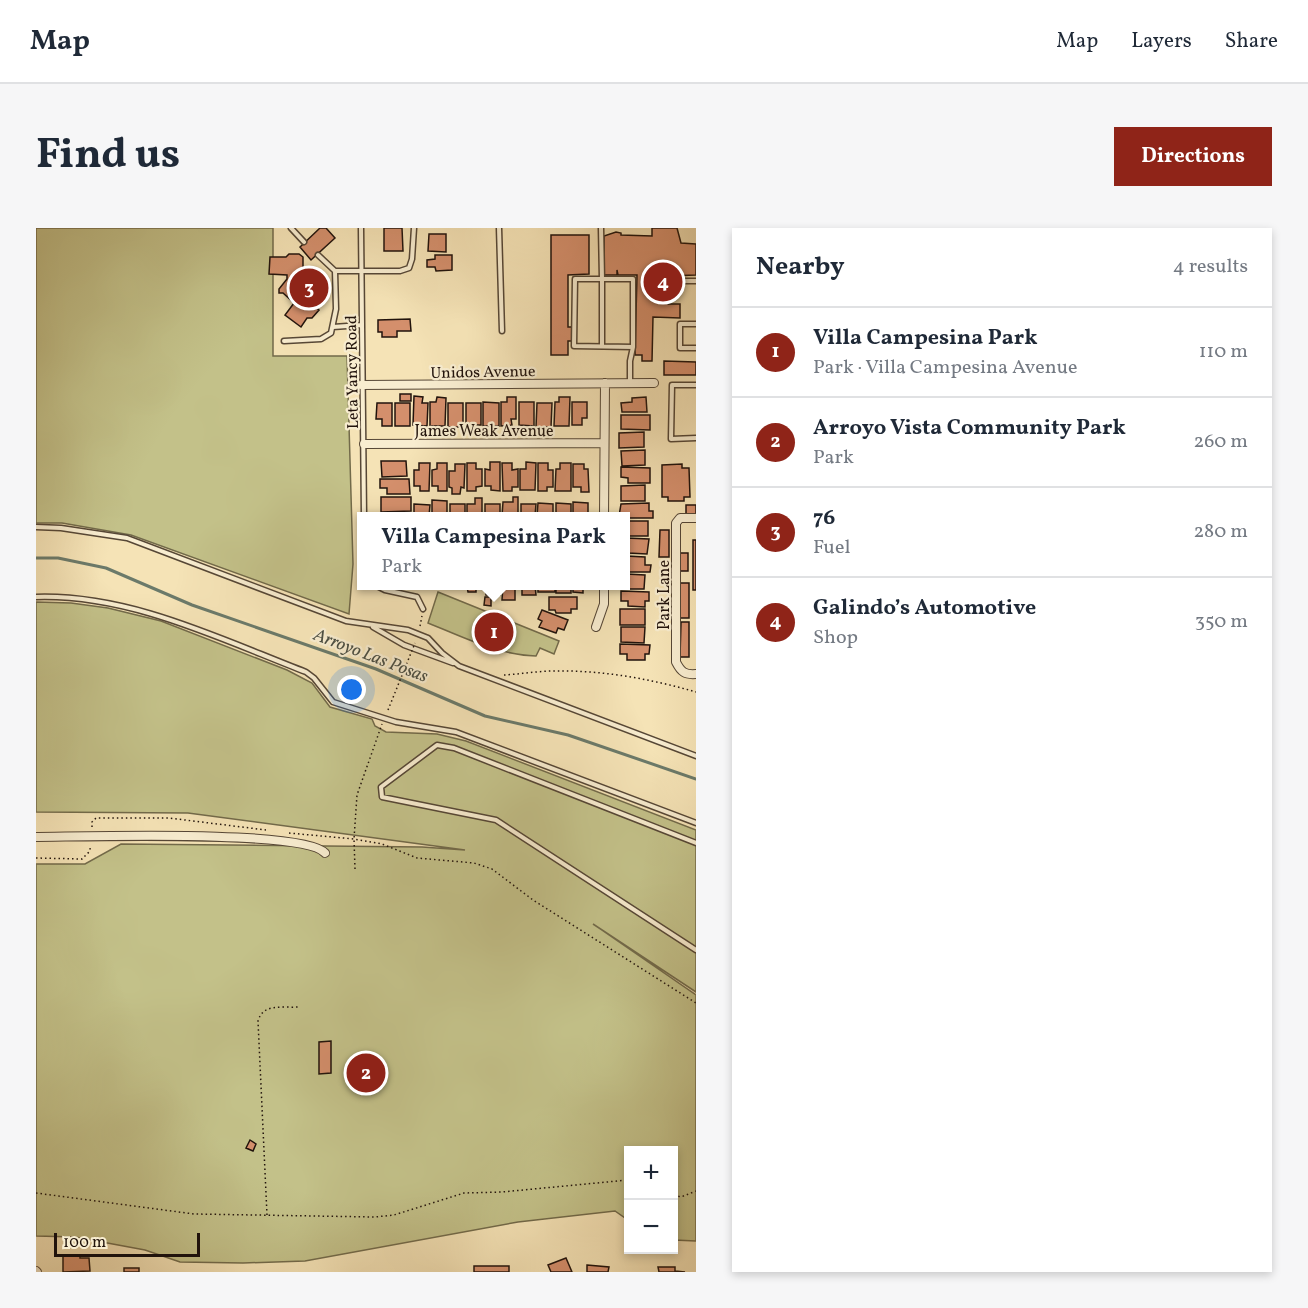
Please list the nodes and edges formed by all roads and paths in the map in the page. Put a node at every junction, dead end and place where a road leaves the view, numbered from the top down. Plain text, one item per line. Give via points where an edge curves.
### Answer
1 (291, 228) edge
2 (361, 228) edge
3 (414, 228) edge
4 (499, 228) edge
5 (601, 228) edge
6 (304, 242) dead end
7 (318, 255) dead end
8 (335, 271) junction
9 (361, 271) junction
10 (602, 279) junction
11 (681, 281) dead end
12 (696, 281) edge
13 (696, 324) edge
14 (361, 325) junction
15 (333, 327) junction
16 (502, 331) dead end
17 (284, 341) dead end
18 (602, 346) junction
19 (633, 347) junction
20 (696, 348) edge
21 (605, 383) junction
22 (630, 383) junction
23 (654, 383) dead end
24 (361, 385) junction
25 (696, 385) edge
26 (696, 438) edge
27 (604, 443) junction
28 (364, 444) junction
29 (364, 512) edge
30 (604, 512) edge
31 (696, 518) edge
32 (36, 527) edge
33 (385, 590) edge
34 (604, 590) edge
35 (36, 597) edge
36 (423, 609) joint
37 (369, 624) junction
38 (596, 627) dead end
39 (418, 633) junction
40 (459, 666) junction
41 (696, 674) edge
42 (488, 677) junction
43 (696, 692) edge
44 (384, 719) junction
45 (696, 756) edge
46 (696, 823) edge
47 (36, 837) edge
48 (354, 839) junction
49 (696, 843) edge
50 (325, 853) dead end
51 (355, 869) dead end
52 (696, 950) edge
53 (696, 1003) edge
54 (298, 1007) dead end
55 (624, 1180) edge
56 (696, 1191) edge
57 (36, 1193) edge
58 (678, 1196) edge
59 (267, 1216) junction

1 - 6 lane
2 - 9 lane, Leta Yancy Road
3 - 9 lane via 409,268
4 - 16 lane
5 - 10 lane
7 - 8 lane
8 - 9 lane
8 - 15 lane
9 - 14 lane, Leta Yancy Road
10 - 18 lane
10 - 18 lane via 575,279 574,345
10 - 19 lane via 633,279
11 - 12 lane
13 - 20 lane via 680,324 680,348
14 - 15 lane
14 - 24 lane, Leta Yancy Road
15 - 17 lane via 321,339
18 - 19 lane
19 - 22 lane
21 - 22 street, Unidos Avenue
21 - 24 street, Unidos Avenue
21 - 27 street
22 - 23 street, Unidos Avenue
24 - 28 lane, Leta Yancy Road
25 - 26 lane via 672,385 671,439
27 - 28 street, James Weak Avenue
27 - 30 street
28 - 29 lane, Leta Yancy Road
31 - 41 street, Park Lane via 680,518 676,523 676,662 687,675
32 - 37 lane via 127,538 346,621
33 - 36 lane via 417,597
34 - 38 street
35 - 44 lane via 98,601 163,617 306,672 333,702
36 - 39 path
37 - 39 lane
37 - 40 lane via 404,645
39 - 40 lane
39 - 44 path, bridge
40 - 42 lane
42 - 43 path via 555,671 598,673
42 - 45 lane
44 - 46 lane via 456,732
44 - 48 path via 357,795
47 - 50 street via 253,838 309,844
48 - 51 path
48 - 53 path via 382,844 417,858 474,862 492,869 533,900
49 - 52 lane via 454,748 437,746 381,787 382,797 496,820
54 - 59 path via 266,1008 258,1021
55 - 59 path via 464,1192 394,1215 375,1217
56 - 58 path
57 - 59 path via 194,1214

